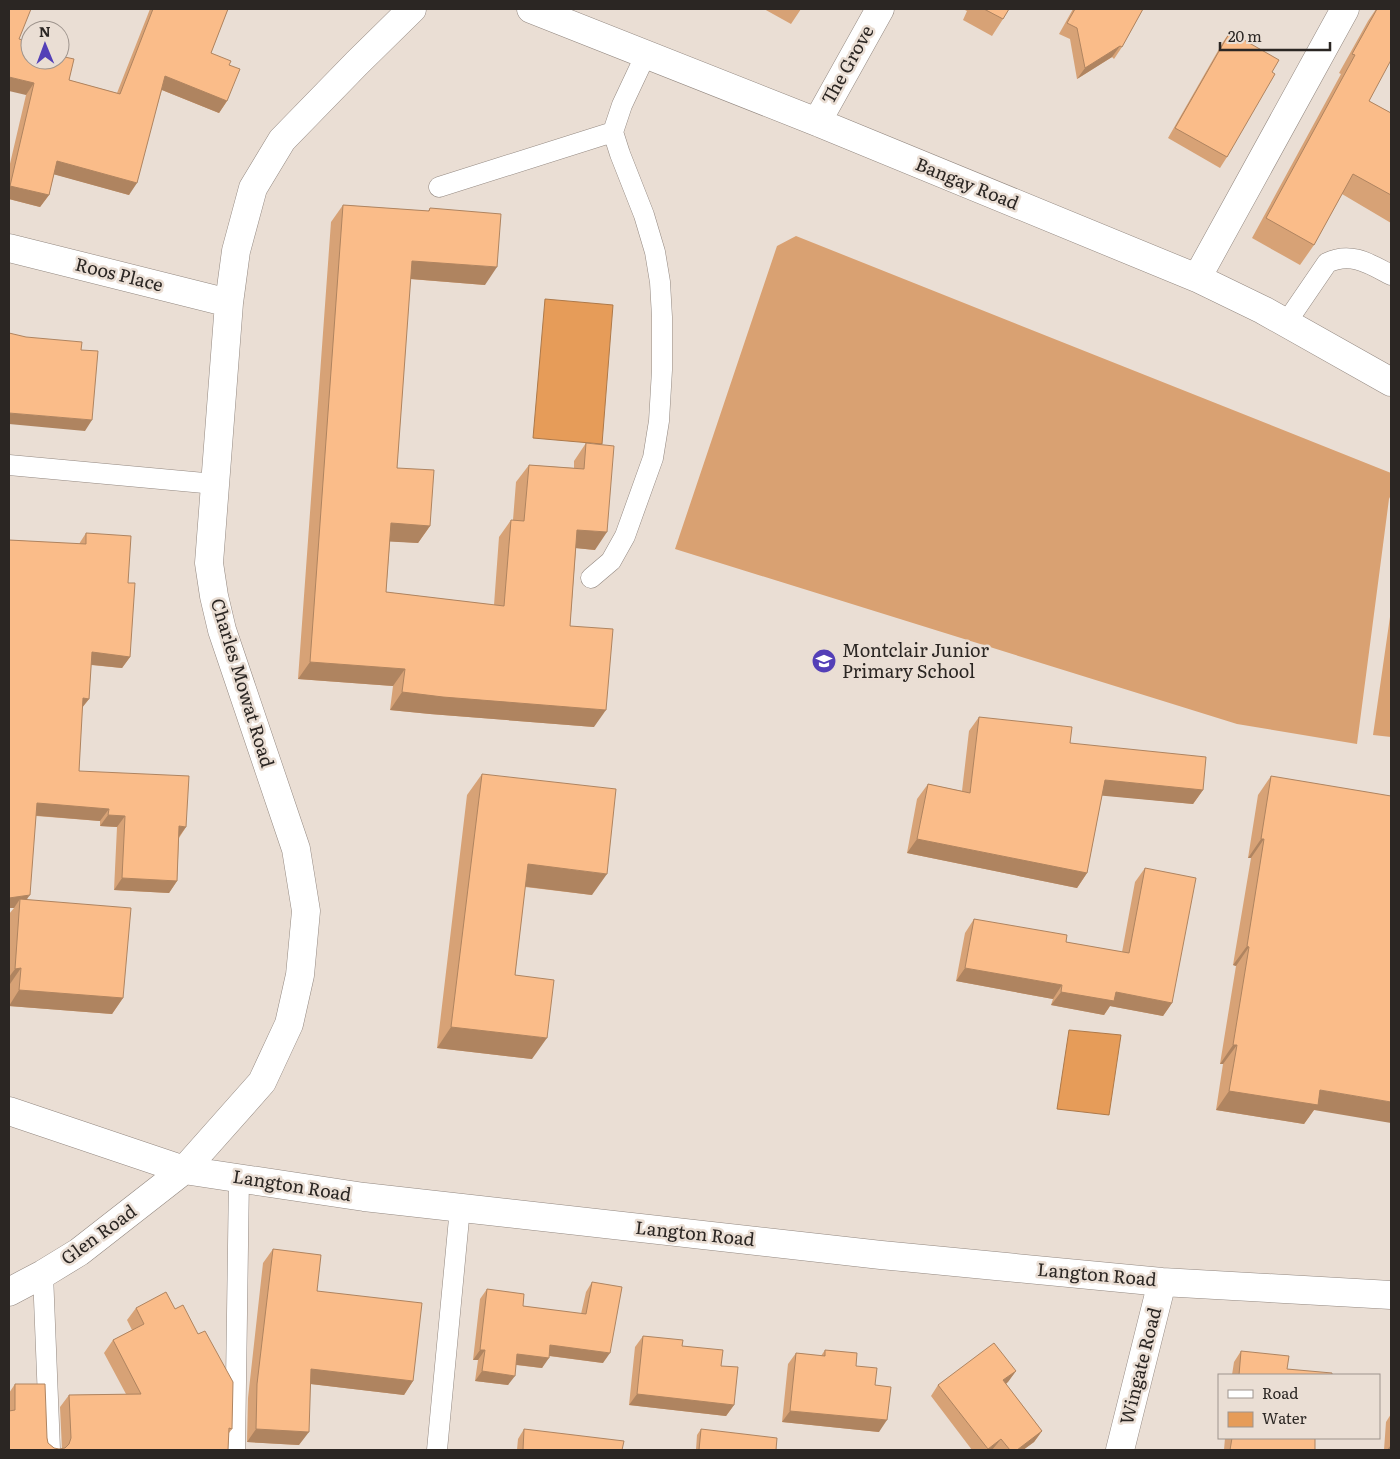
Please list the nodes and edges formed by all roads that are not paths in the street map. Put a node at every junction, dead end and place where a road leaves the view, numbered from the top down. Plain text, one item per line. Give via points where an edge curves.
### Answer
1 (412, 9) edge
2 (531, 9) edge
3 (880, 9) edge
4 (1345, 9) edge
5 (646, 54) junction
6 (817, 122) junction
7 (613, 132) junction
8 (439, 187) dead end
9 (9, 248) edge
10 (1391, 275) edge
11 (1197, 278) junction
12 (229, 303) junction
13 (1286, 323) junction
14 (1391, 382) edge
15 (9, 465) edge
16 (215, 484) junction
17 (591, 578) dead end
18 (9, 1111) edge
19 (184, 1170) junction
20 (239, 1178) junction
21 (460, 1208) junction
22 (43, 1274) junction
23 (1162, 1282) junction
24 (9, 1292) edge
25 (1391, 1295) edge
26 (50, 1450) edge
27 (235, 1450) edge
28 (437, 1450) edge
29 (1120, 1450) edge

1 - 12 street, Charles Mowat Road via 282,140 253,188 236,251
2 - 5 street, Bangay Road
3 - 6 street, The Grove
4 - 11 street
5 - 6 street, Bangay Road
5 - 7 lane
6 - 11 street, Bangay Road
7 - 8 lane
7 - 17 lane via 644,215 660,282 660,421 653,458 625,536 611,561
9 - 12 street, Roos Place
10 - 13 lane via 1364,261 1337,258 1327,263
11 - 13 street, Bangay Road
12 - 16 street, Charles Mowat Road
13 - 14 street, Bangay Road
15 - 16 lane
16 - 19 street, Charles Mowat Road via 209,563 214,596 225,639 296,849 306,911 300,975 289,1024 262,1082
18 - 19 street, Langton Road
19 - 20 street, Langton Road
19 - 22 street, Glen Road via 79,1252
20 - 21 street, Langton Road
20 - 27 lane
21 - 23 street, Langton Road via 871,1254
21 - 28 lane
22 - 24 street, Glen Road
22 - 26 lane
23 - 25 street, Langton Road
23 - 29 street, Wingate Road

